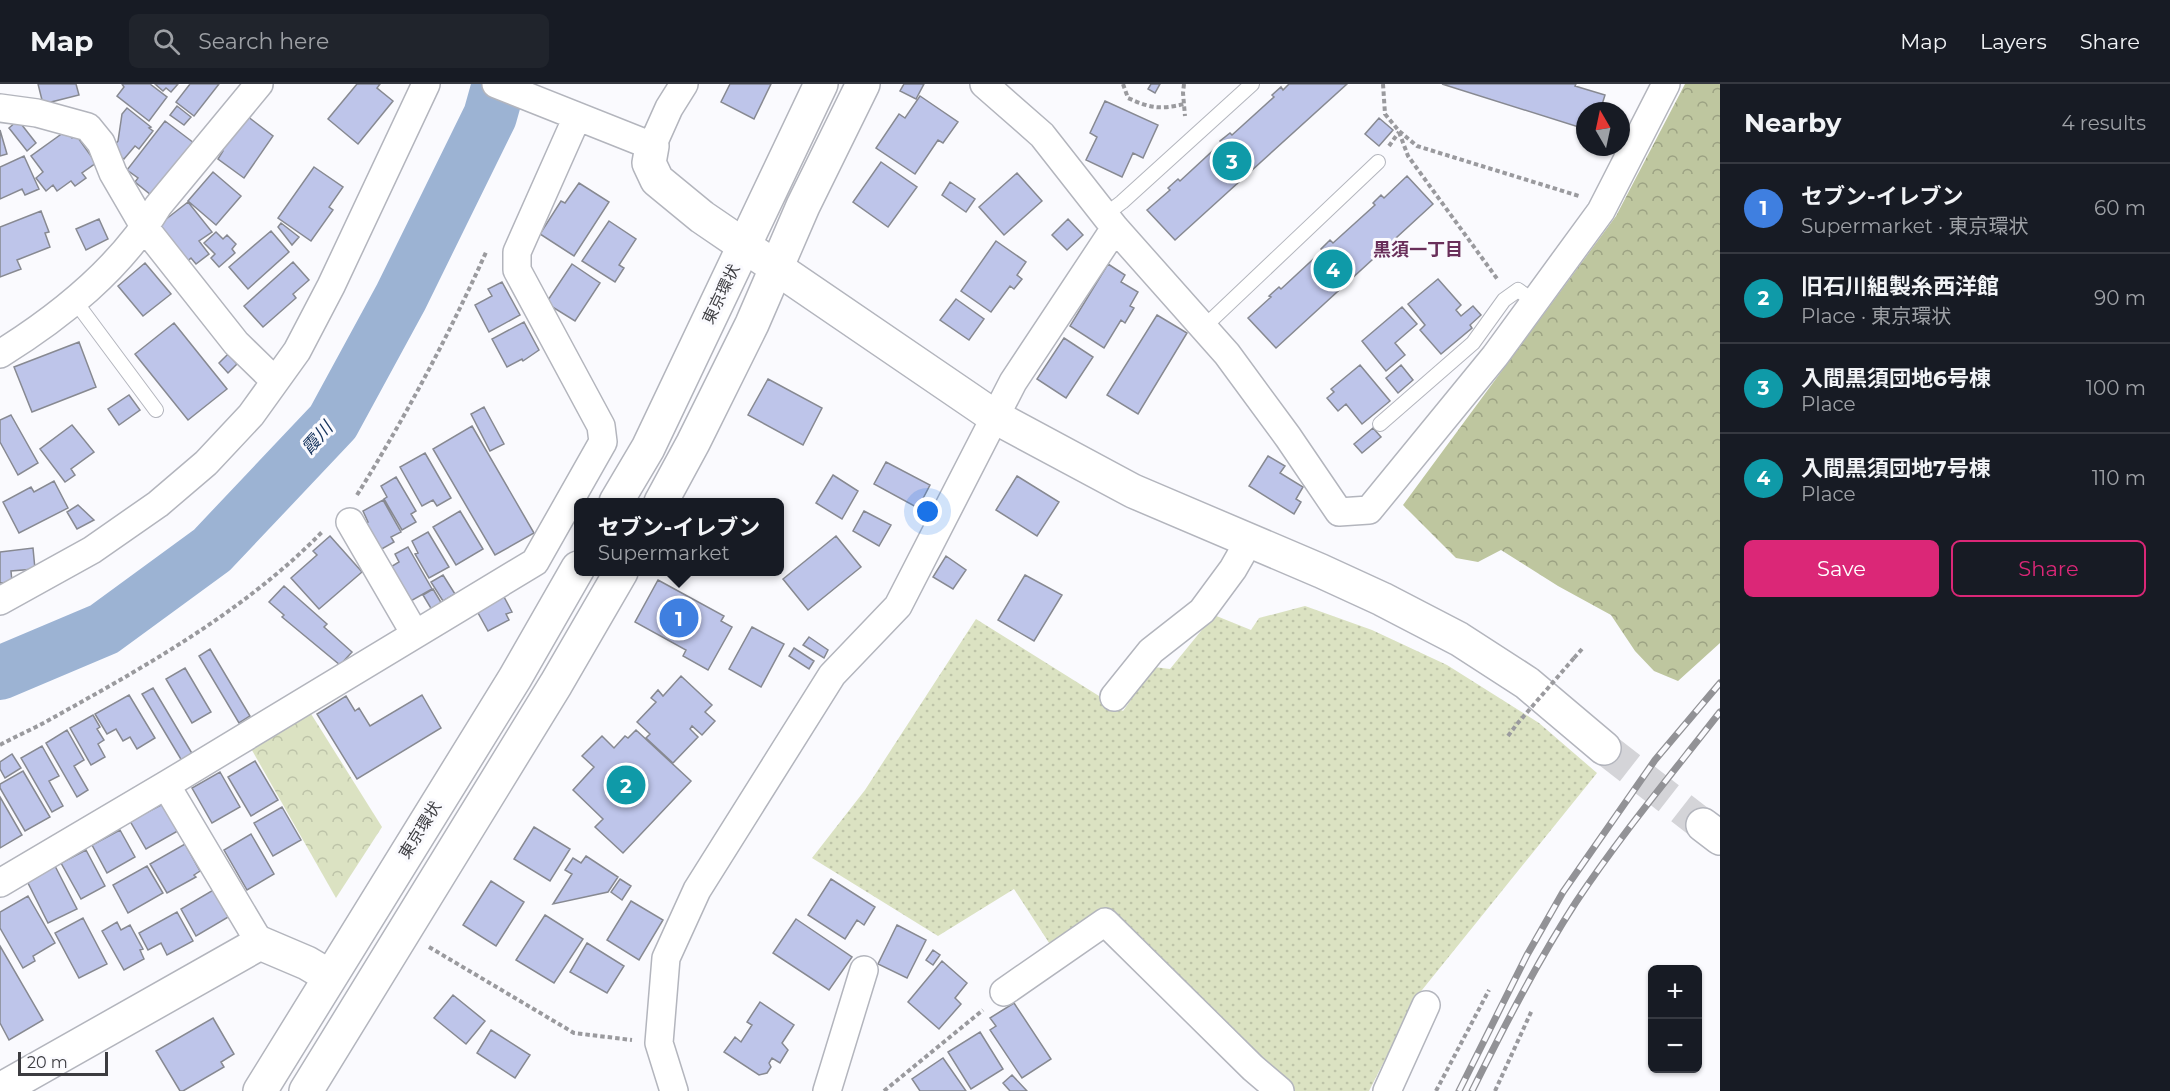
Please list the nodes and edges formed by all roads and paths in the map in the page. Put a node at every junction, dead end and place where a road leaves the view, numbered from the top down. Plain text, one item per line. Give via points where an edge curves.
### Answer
1 (259, 84) edge
2 (426, 84) edge
3 (496, 84) edge
4 (684, 84) edge
5 (821, 84) edge
6 (863, 84) edge
7 (1123, 84) edge
8 (1252, 84) edge
9 (1383, 84) edge
10 (1659, 86) edge
11 (994, 87) edge
12 (1184, 104) dead end
13 (0, 108) edge
14 (577, 117) junction
15 (1399, 131) junction
16 (652, 146) junction
17 (1378, 162) dead end
18 (1588, 198) dead end
19 (1110, 222) junction
20 (145, 228) junction
21 (492, 240) dead end
22 (745, 246) junction
23 (776, 267) junction
24 (1522, 299) junction
25 (75, 301) junction
26 (1204, 327) junction
27 (0, 354) edge
28 (275, 381) junction
29 (156, 410) dead end
30 (995, 417) junction
31 (1380, 424) dead end
32 (356, 496) dead end
33 (618, 498) edge
34 (663, 498) edge
35 (338, 525) joint
36 (1249, 542) junction
37 (574, 576) edge
38 (619, 576) edge
39 (0, 601) edge
40 (415, 634) junction
41 (1582, 649) dead end
42 (1114, 696) dead end
43 (1508, 736) dead end
44 (0, 745) edge
45 (1604, 748) tunnel mouth
46 (166, 785) junction
47 (0, 883) edge
48 (260, 943) junction
49 (423, 944) dead end
50 (864, 970) dead end
51 (330, 976) junction
52 (1489, 990) dead end
53 (1004, 992) joint
54 (1426, 1005) dead end
55 (1532, 1010) dead end
56 (659, 1044) junction
57 (0, 1090) edge
58 (260, 1091) edge
59 (306, 1091) edge
60 (674, 1091) edge
61 (827, 1091) edge
62 (884, 1091) edge
63 (1280, 1091) edge
64 (1388, 1091) edge
65 (1436, 1091) edge
66 (1495, 1091) edge

1 - 20 street via 158,206
2 - 28 street via 331,286 297,351
3 - 14 street
4 - 16 street
5 - 22 main road, 東京環状
6 - 23 main road
7 - 12 path via 1128,98 1148,107
8 - 19 lane via 1122,202
9 - 15 path via 1384,114
10 - 24 street via 1601,211
11 - 19 street via 1042,135
13 - 20 street via 88,127 101,143 113,173
14 - 16 street
14 - 40 street via 517,252 517,270 601,426 603,442 535,562
15 - 18 path via 1417,146
15 - 24 path via 1407,156
16 - 22 main road via 650,163 657,180
17 - 26 lane
19 - 26 street
19 - 30 street
20 - 25 street
20 - 28 street via 236,343
21 - 32 path via 417,393
22 - 23 main road
22 - 33 main road, 東京環状 via 648,448
23 - 30 main road
23 - 34 main road via 752,324
24 - 26 street via 1495,356 1369,510 1339,512 1248,382
24 - 31 lane via 1504,300 1473,343
25 - 27 street
25 - 29 lane
28 - 39 street via 251,415 206,463 158,504 92,550
30 - 36 main road via 1133,491
30 - 56 street via 898,606 832,675 697,890 666,958
35 - 40 street
35 - 44 path via 222,616 111,684
36 - 42 street via 1202,611 1151,651
36 - 45 main road via 1382,599 1459,639 1527,683
37 - 51 main road, 東京環状
38 - 59 main road
40 - 46 street
41 - 43 path, bridge
46 - 47 street
46 - 48 street
48 - 51 main road
48 - 57 main road
49 - 56 path via 574,1033
50 - 61 street
51 - 58 main road, 東京環状
52 - 65 path
53 - 62 path
53 - 63 street via 1105,922
54 - 64 street
55 - 66 path
56 - 60 street

